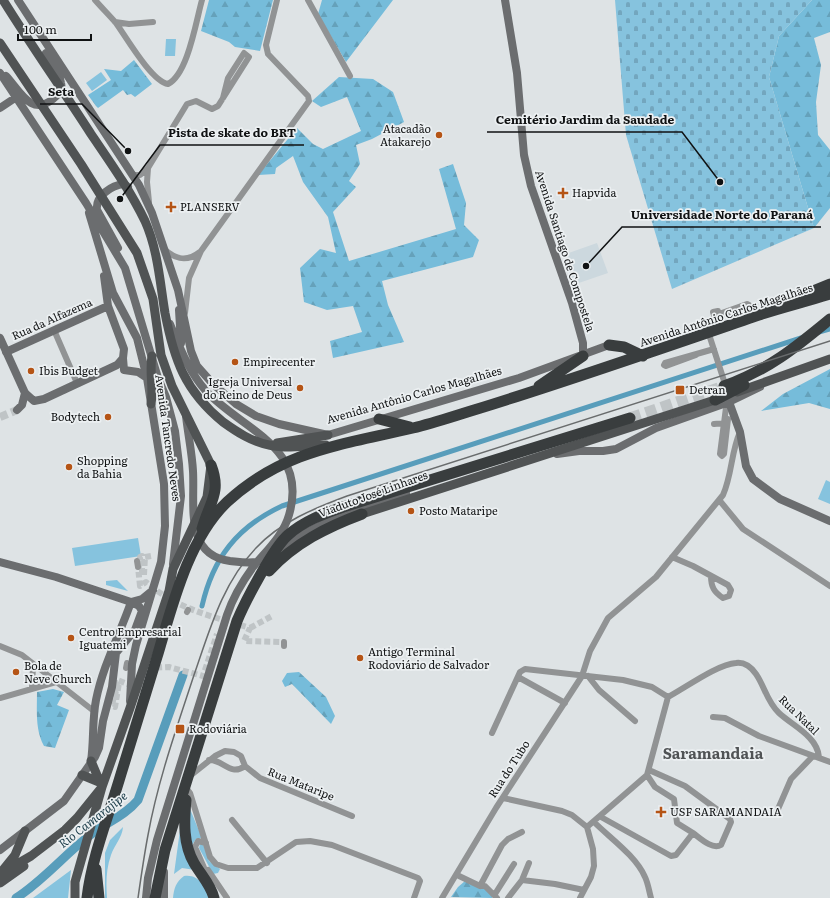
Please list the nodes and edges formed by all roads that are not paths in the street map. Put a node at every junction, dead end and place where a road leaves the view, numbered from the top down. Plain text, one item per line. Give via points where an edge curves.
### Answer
1 (2, 0) edge
2 (18, 0) edge
3 (95, 0) edge
4 (202, 0) edge
5 (277, 0) edge
6 (308, 0) edge
7 (505, 0) edge
8 (115, 22) junction
9 (153, 22) dead end
10 (43, 40) junction
11 (0, 43) edge
12 (0, 72) edge
13 (350, 76) dead end
14 (16, 98) junction
15 (223, 98) junction
16 (0, 108) edge
17 (148, 168) junction
18 (132, 175) junction
19 (86, 203) junction
20 (149, 205) junction
21 (156, 222) junction
22 (162, 247) junction
23 (201, 251) junction
24 (101, 257) junction
25 (125, 268) junction
26 (830, 284) edge
27 (178, 290) junction
28 (830, 294) edge
29 (108, 306) junction
30 (165, 312) junction
31 (717, 314) dead end
32 (184, 315) junction
33 (756, 316) junction
34 (830, 319) edge
35 (54, 330) junction
36 (0, 338) edge
37 (609, 345) joint
38 (714, 349) junction
39 (6, 352) junction
40 (587, 354) junction
41 (183, 355) junction
42 (696, 355) dead end
43 (152, 356) junction
44 (643, 356) junction
45 (122, 358) junction
46 (830, 359) edge
47 (778, 361) junction
48 (785, 374) junction
49 (146, 378) junction
50 (723, 381) junction
51 (77, 383) junction
52 (25, 393) junction
53 (525, 394) junction
54 (715, 400) junction
55 (729, 402) junction
56 (151, 404) junction
57 (17, 410) tunnel mouth
58 (186, 415) junction
59 (630, 418) tunnel mouth
60 (379, 419) junction
61 (173, 423) junction
62 (714, 424) dead end
63 (414, 428) junction
64 (740, 432) junction
65 (328, 435) junction
66 (270, 445) junction
67 (333, 445) junction
68 (546, 456) junction
69 (191, 457) junction
70 (211, 465) junction
71 (478, 465) junction
72 (466, 473) junction
73 (478, 478) junction
74 (720, 500) junction
75 (362, 514) joint
76 (830, 521) edge
77 (197, 546) junction
78 (672, 557) junction
79 (0, 562) edge
80 (173, 569) junction
81 (711, 576) junction
82 (830, 586) edge
83 (154, 590) junction
84 (250, 595) junction
85 (131, 602) junction
86 (0, 646) edge
87 (33, 665) junction
88 (585, 669) junction
89 (582, 676) junction
90 (518, 677) junction
91 (589, 678) junction
92 (56, 682) junction
93 (32, 688) junction
94 (668, 697) junction
95 (0, 698) edge
96 (79, 700) junction
97 (96, 700) junction
98 (565, 703) junction
99 (130, 708) junction
100 (106, 711) junction
101 (95, 712) junction
102 (713, 717) dead end
103 (634, 721) dead end
104 (492, 733) dead end
105 (816, 756) junction
106 (209, 760) junction
107 (91, 761) junction
108 (830, 762) edge
109 (245, 766) junction
110 (648, 773) junction
111 (82, 775) junction
112 (187, 783) junction
113 (101, 785) junction
114 (503, 798) junction
115 (778, 809) dead end
116 (352, 816) dead end
117 (601, 817) junction
118 (232, 820) dead end
119 (594, 822) junction
120 (587, 828) junction
121 (26, 831) joint
122 (522, 832) dead end
123 (692, 833) junction
124 (206, 843) junction
125 (48, 844) junction
126 (14, 845) junction
127 (0, 850) edge
128 (165, 850) junction
129 (97, 857) junction
130 (267, 863) junction
131 (529, 863) dead end
132 (199, 864) junction
133 (514, 864) dead end
134 (0, 874) edge
135 (207, 874) junction
136 (457, 875) junction
137 (522, 880) junction
138 (0, 883) edge
139 (480, 886) junction
140 (584, 890) junction
141 (216, 892) edge
142 (496, 896) edge
143 (75, 898) edge
144 (87, 898) edge
145 (99, 898) edge
146 (146, 898) edge
147 (155, 898) edge
148 (164, 898) edge
149 (227, 898) edge
150 (414, 898) edge
151 (442, 898) edge
152 (508, 898) edge
153 (580, 898) edge
154 (651, 898) edge

1 - 30 main road, Avenida Antônio Carlos Magalhães via 127,189 145,222 159,275
2 - 10 main road, Avenida Antônio Carlos Magalhães
3 - 8 street
4 - 8 street via 184,65 177,77 168,84 160,81 153,73
5 - 23 street via 266,45 268,54 308,96 309,101
6 - 13 street
7 - 40 main road, Avenida Santiago de Compostela via 517,73 527,169
8 - 9 street
10 - 12 main road via 45,50 61,82 60,91 50,101 40,106 32,104
10 - 18 main road, Avenida Antônio Carlos Magalhães
11 - 58 main road via 128,237 143,266 153,299 161,355
12 - 14 main road
14 - 16 main road
14 - 19 main road
15 - 15 street via 249,57 244,53 228,78
15 - 17 street via 212,109 196,101 187,104
17 - 18 street via 140,175
17 - 20 street
18 - 20 main road, Avenida Antônio Carlos Magalhães
19 - 24 main road, Avenida Tancredo Neves
19 - 25 main road
20 - 21 main road, Avenida Antônio Carlos Magalhães
21 - 22 main road, Avenida Antônio Carlos Magalhães
21 - 25 main road via 124,184 100,196 96,205 113,236
22 - 23 street via 182,259
22 - 27 main road, Avenida Antônio Carlos Magalhães
23 - 32 street via 188,278
24 - 29 main road, Rua da Alfazema
24 - 49 main road, Avenida Tancredo Neves via 114,293 137,338
25 - 43 main road
26 - 33 highway
27 - 32 main road, Avenida Antônio Carlos Magalhães
27 - 41 main road
28 - 33 highway, Avenida Antônio Carlos Magalhães
29 - 35 main road, Rua da Alfazema
29 - 45 main road, Rua da Alfazema via 124,349
30 - 41 main road, Avenida Antônio Carlos Magalhães
30 - 66 main road, Avenida Antônio Carlos Magalhães via 175,353 193,392 232,428 258,442
31 - 38 street via 705,322
32 - 65 main road, Avenida Antônio Carlos Magalhães via 191,351 197,366 227,397 266,420
33 - 44 highway, Avenida Antônio Carlos Magalhães
34 - 47 highway
35 - 39 main road, Rua da Alfazema
35 - 51 street
36 - 39 main road, Rua da Alfazema
37 - 40 main road, Avenida Antônio Carlos Magalhães
37 - 44 highway via 624,347
38 - 42 street via 664,365
38 - 50 street
39 - 52 main road, Rua da Alfazema
40 - 53 highway
40 - 60 main road, Avenida Antônio Carlos Magalhães via 519,378
41 - 146 main road, Avenida Antônio Carlos Magalhães via 201,385 271,442 285,462 292,488 291,506 282,530 240,585 227,615 152,859
43 - 56 main road
43 - 61 main road, Avenida Tancredo Neves
44 - 53 highway, Avenida Antônio Carlos Magalhães
45 - 49 main road via 124,370 140,373
45 - 51 main road via 113,367
46 - 48 main road
47 - 50 highway via 755,374
47 - 54 highway via 752,381
48 - 54 main road
48 - 55 main road
49 - 56 main road, Avenida Tancredo Neves
50 - 62 street via 728,391 727,421
51 - 52 main road via 39,401
52 - 57 main road via 24,402
53 - 63 highway, Avenida Antônio Carlos Magalhães
54 - 68 main road
55 - 64 main road
55 - 68 main road via 656,428 616,449
56 - 83 main road, Avenida Tancredo Neves via 164,484 165,512 162,562
58 - 69 main road, Viaduto José Linhares
58 - 70 main road
59 - 71 highway
60 - 63 highway
60 - 65 main road, Avenida Antônio Carlos Magalhães
61 - 69 main road
61 - 80 main road, Avenida Tancredo Neves via 179,464 180,496
63 - 67 highway, Avenida Antônio Carlos Magalhães
64 - 74 street, Rua do Tubo via 734,447 727,487
64 - 76 main road via 746,466 753,479 780,499
65 - 66 main road
66 - 67 main road, Avenida Antônio Carlos Magalhães
67 - 77 highway via 288,461 250,483 224,505 205,530
68 - 73 main road
69 - 72 main road, Viaduto José Linhares via 196,534 203,548 220,560 238,562 265,560 301,534 335,518
70 - 77 highway via 216,477 216,492
70 - 80 main road via 207,497
71 - 72 main road, Viaduto José Linhares
71 - 84 highway via 331,511 298,527 278,546
72 - 73 main road
73 - 75 main road
74 - 78 street, Rua do Tubo
74 - 82 street via 743,529
75 - 84 highway via 331,527 297,546 278,562
77 - 129 highway via 177,592
78 - 81 street
78 - 88 street, Rua do Tubo via 649,583 608,618 590,651
79 - 85 main road via 56,577
80 - 99 main road, Avenida Tancredo Neves
81 - 81 street via 714,591 723,598 729,596 730,587
83 - 85 main road via 142,599
83 - 99 main road, Avenida Tancredo Neves via 132,664
84 - 112 highway via 231,637
85 - 97 main road via 122,629 110,650
85 - 100 main road via 139,606 141,615 135,630 116,652
86 - 87 street via 22,655
87 - 92 street
87 - 93 street
88 - 89 street, Rua do Tubo
88 - 91 street
89 - 90 street via 525,669
89 - 91 street
89 - 98 street, Rua do Tubo
90 - 98 street
90 - 104 street
91 - 94 street via 613,679 644,685
91 - 103 street
92 - 93 street
92 - 96 street
93 - 95 street
94 - 105 street, Rua Natal via 729,664 740,663 751,668 775,709 811,739 817,748
94 - 110 street
96 - 97 street
96 - 101 street
97 - 101 main road
98 - 114 street, Rua do Tubo
99 - 113 main road, Avenida Tancredo Neves
100 - 101 main road
100 - 107 main road via 96,758
101 - 107 main road
102 - 105 street via 725,718 759,736
105 - 108 street
105 - 115 street via 791,779
106 - 109 street via 217,761 233,770
106 - 109 street, Rua Mataripe via 229,751 241,756
106 - 112 street, Rua Mataripe
107 - 111 main road
107 - 113 main road
109 - 116 street, Rua Mataripe via 260,778
110 - 117 street
110 - 123 street via 655,787 674,799 677,823
110 - 123 street via 685,786 731,820 718,847 708,844
111 - 113 main road
111 - 121 main road via 64,800
112 - 124 street
112 - 128 highway
112 - 132 highway via 184,816 186,838
113 - 125 main road, Avenida Tancredo Neves via 77,818
113 - 143 main road via 75,882
114 - 120 street via 562,810
114 - 136 street, Rua do Tubo
117 - 119 street
117 - 123 street via 671,856 676,855
118 - 130 street
119 - 120 street
119 - 154 street via 614,839 642,870
120 - 140 street via 593,849 594,866
121 - 126 main road
122 - 139 street via 502,845
124 - 130 street via 212,860 221,866 249,869
124 - 132 street via 200,841 195,844
125 - 134 main road, Avenida Tancredo Neves
125 - 138 main road via 27,865
126 - 127 main road
126 - 134 main road via 10,863
128 - 147 highway
128 - 148 main road
129 - 144 highway via 90,876
129 - 145 highway
130 - 150 street via 296,842 310,841 332,845 418,878 420,881
131 - 137 street
132 - 135 street
132 - 141 highway
133 - 142 street
135 - 141 street
135 - 141 street
136 - 139 street
136 - 151 street, Rua do Tubo
137 - 140 street
137 - 152 street
139 - 142 street via 485,886
140 - 153 street
141 - 149 street

